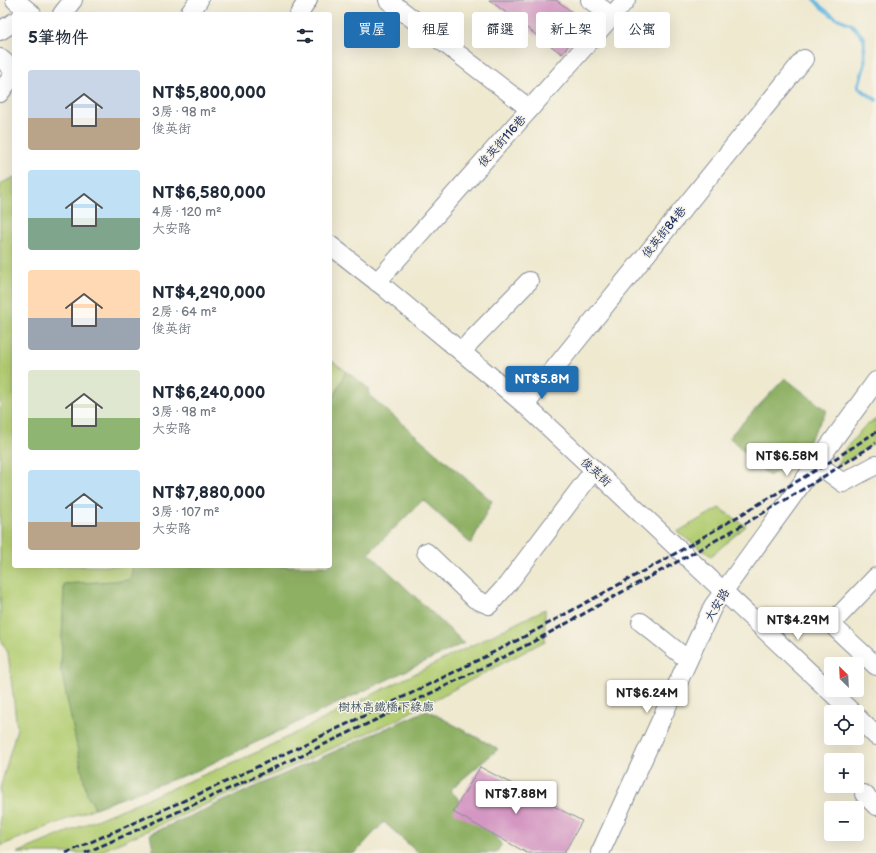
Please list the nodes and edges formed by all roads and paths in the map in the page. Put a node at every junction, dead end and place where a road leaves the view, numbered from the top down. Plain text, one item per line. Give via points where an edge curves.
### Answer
1 (15, 0) edge
2 (73, 0) edge
3 (198, 0) edge
4 (308, 0) edge
5 (388, 0) edge
6 (590, 0) edge
7 (626, 0) edge
8 (28, 12) edge
9 (64, 12) edge
10 (189, 12) edge
11 (300, 12) edge
12 (612, 16) junction
13 (12, 23) edge
14 (0, 31) edge
15 (0, 58) edge
16 (804, 59) dead end
17 (12, 68) edge
18 (12, 77) edge
19 (0, 93) edge
20 (530, 109) junction
21 (332, 248) edge
22 (529, 281) dead end
23 (377, 282) junction
24 (463, 352) junction
25 (876, 381) edge
26 (525, 405) junction
27 (816, 463) junction
28 (876, 465) edge
29 (594, 470) junction
30 (426, 552) dead end
31 (876, 577) edge
32 (724, 592) junction
33 (641, 622) dead end
34 (688, 660) junction
35 (876, 666) edge
36 (845, 705) edge
37 (864, 722) edge
38 (875, 730) edge
39 (600, 853) edge

1 - 8 street
2 - 9 street
3 - 10 street
4 - 11 street
5 - 20 street
6 - 12 street
7 - 12 street, 俊英街116巷
12 - 20 street, 俊英街116巷
13 - 14 street
15 - 17 street
16 - 26 street, 俊英街84巷
18 - 19 street
20 - 23 street, 俊英街116巷
21 - 23 street, 俊英街
22 - 24 street
23 - 24 street, 俊英街
24 - 26 street, 俊英街
25 - 27 street, 大安路
26 - 29 street, 俊英街
27 - 28 street via 843,483
27 - 32 street, 大安路
29 - 30 street via 489,605 475,599
29 - 32 street, 俊英街
31 - 35 street via 831,624
32 - 34 street, 大安路 via 713,606
32 - 36 street, 俊英街
33 - 34 street
34 - 39 street, 大安路
37 - 38 street

